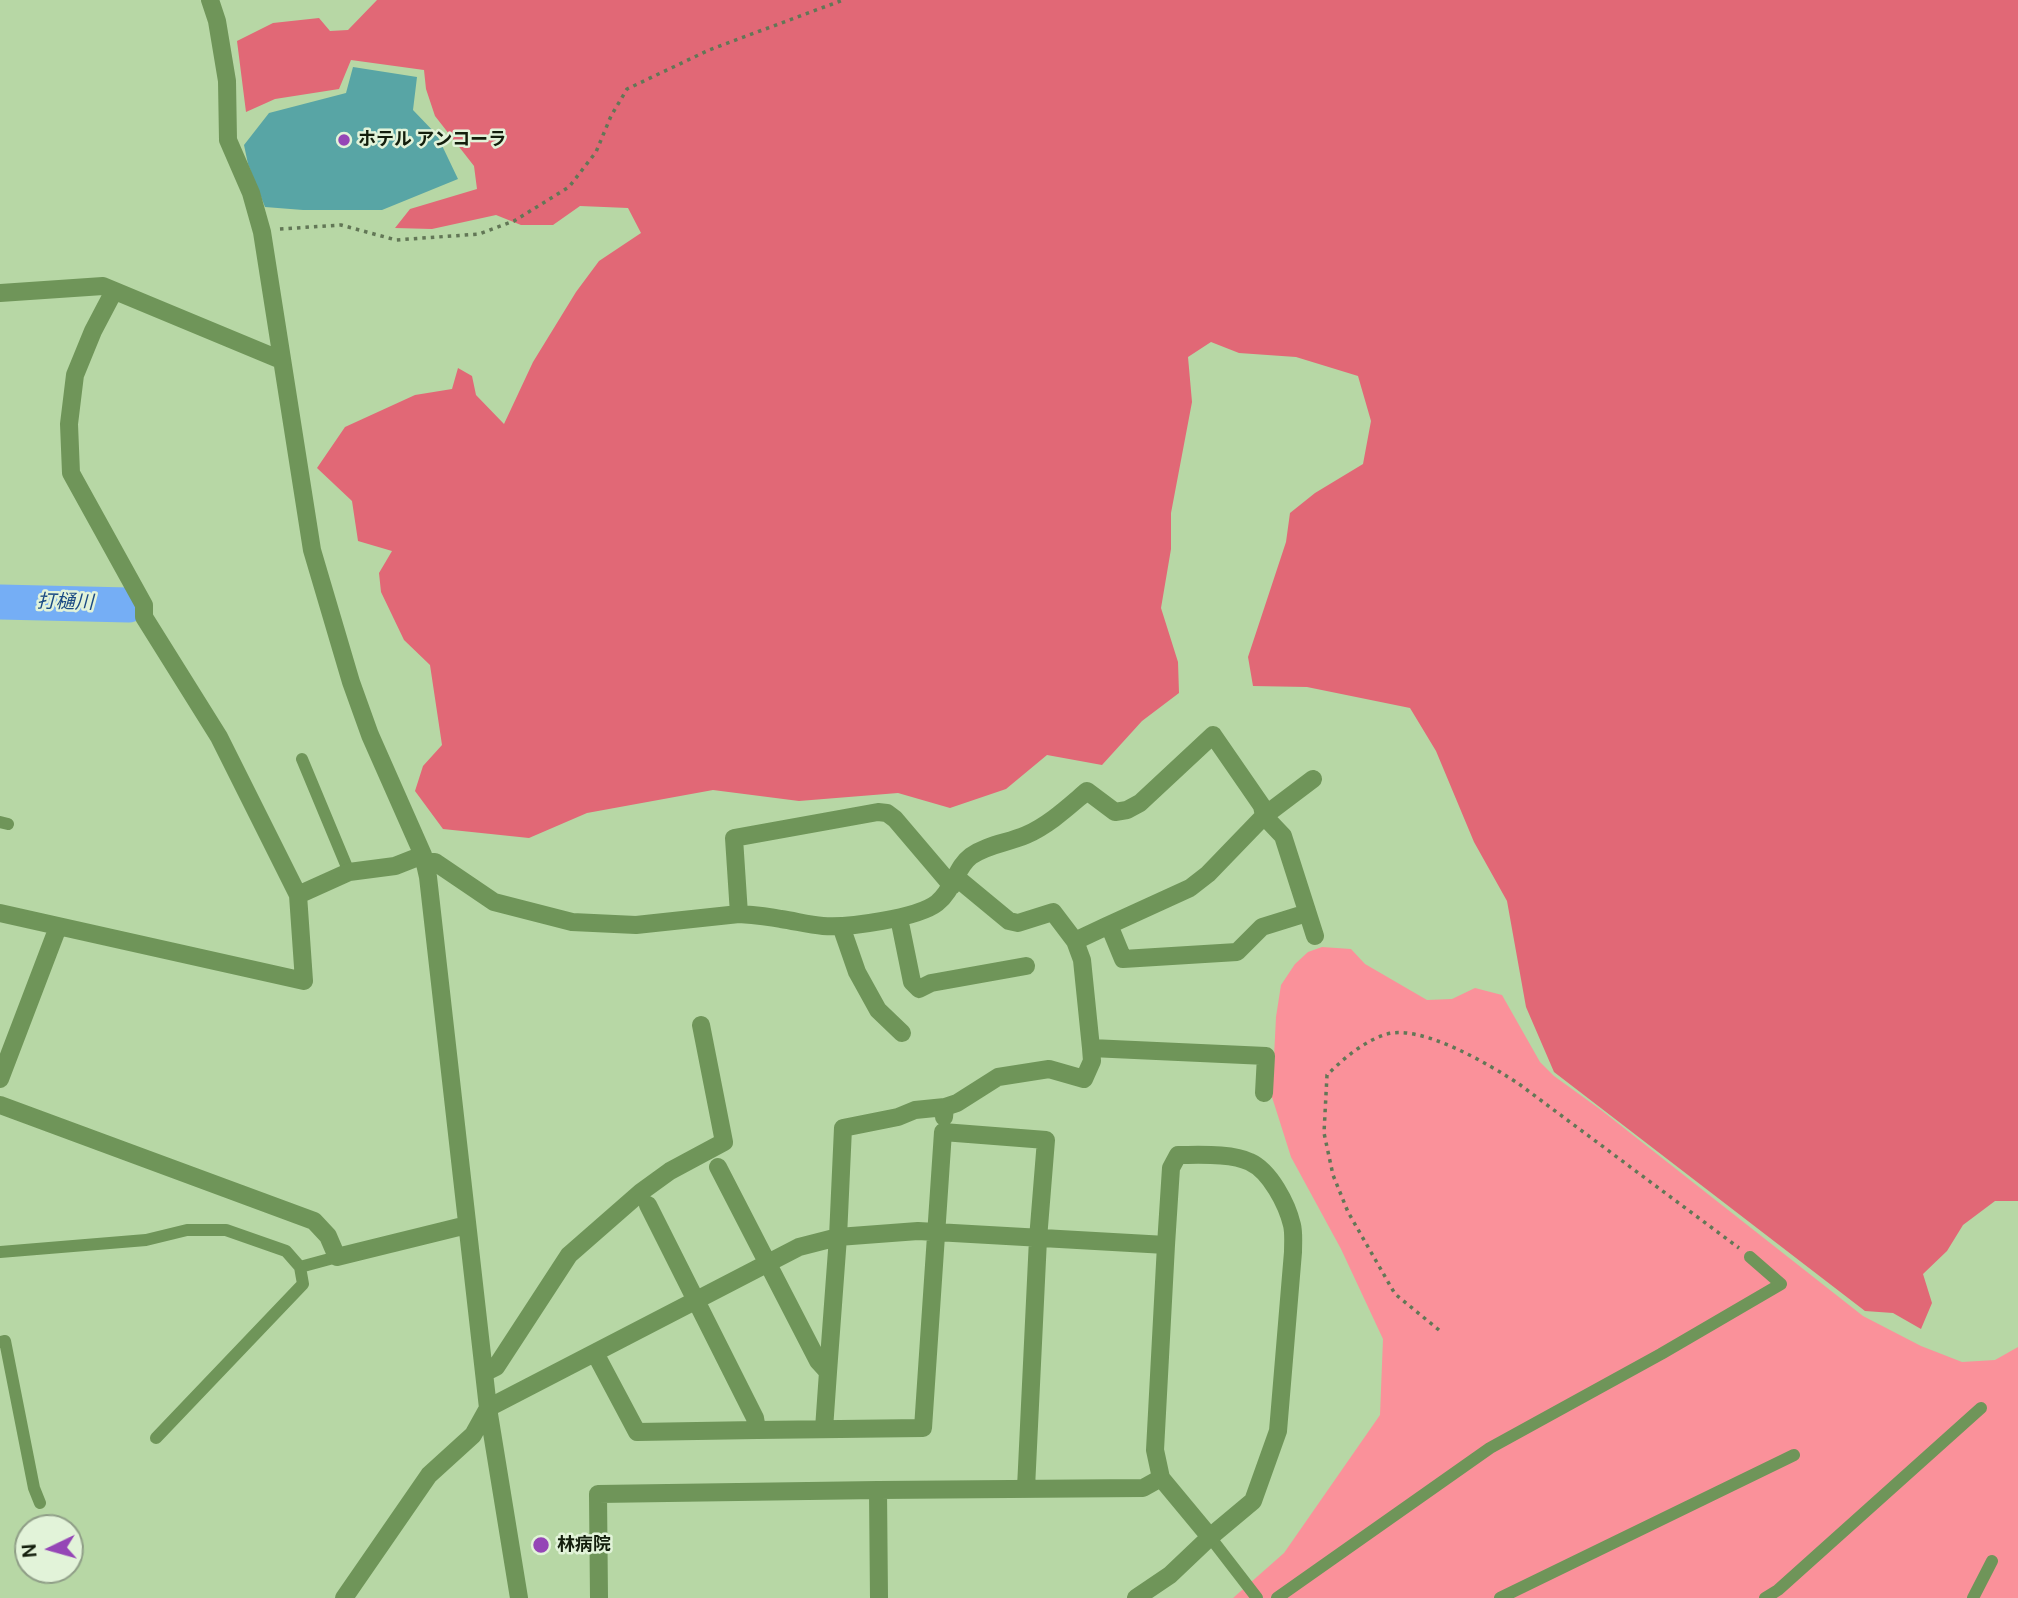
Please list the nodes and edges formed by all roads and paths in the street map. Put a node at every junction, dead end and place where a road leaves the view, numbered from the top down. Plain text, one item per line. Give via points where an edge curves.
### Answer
1 (210, 0) edge
2 (843, 0) edge
3 (262, 232) junction
4 (114, 291) junction
5 (0, 293) edge
6 (281, 360) junction
7 (302, 759) dead end
8 (1313, 779) dead end
9 (1264, 816) junction
10 (424, 858) junction
11 (349, 872) junction
12 (955, 882) junction
13 (298, 895) junction
14 (0, 913) edge
15 (1307, 913) junction
16 (738, 914) junction
17 (899, 918) junction
18 (1109, 925) junction
19 (841, 926) junction
20 (58, 927) junction
21 (1315, 936) dead end
22 (1075, 941) junction
23 (1026, 966) dead end
24 (701, 1026) dead end
25 (902, 1033) dead end
26 (1091, 1048) junction
27 (0, 1079) edge
28 (1264, 1093) dead end
29 (0, 1105) edge
30 (945, 1107) junction
31 (943, 1132) junction
32 (718, 1167) dead end
33 (648, 1205) dead end
34 (467, 1225) junction
35 (935, 1233) junction
36 (838, 1237) junction
37 (1038, 1239) junction
38 (1167, 1245) junction
39 (0, 1252) edge
40 (1750, 1256) joint
41 (337, 1257) junction
42 (768, 1263) junction
43 (300, 1267) junction
44 (695, 1301) junction
45 (1439, 1330) dead end
46 (0, 1342) edge
47 (595, 1353) junction
48 (828, 1373) junction
49 (484, 1374) junction
50 (488, 1408) junction
51 (1980, 1408) dead end
52 (824, 1429) junction
53 (757, 1430) junction
54 (156, 1438) dead end
55 (1794, 1455) dead end
56 (1161, 1478) junction
57 (1026, 1488) junction
58 (878, 1490) junction
59 (40, 1503) dead end
60 (1210, 1537) junction
61 (1992, 1561) dead end
62 (344, 1598) edge
63 (519, 1598) edge
64 (599, 1598) edge
65 (879, 1598) edge
66 (1136, 1598) edge
67 (1257, 1598) edge
68 (1277, 1598) edge
69 (1500, 1598) edge
70 (1765, 1598) edge
71 (1973, 1598) edge

1 - 3 street via 227,81 228,139
2 - 3 path via 709,50 626,89 596,152 569,187 514,220 479,234 396,240 341,225
3 - 6 street
4 - 5 street via 103,286
4 - 6 street
4 - 13 street via 75,375 69,425 71,473 144,605 144,617 219,737
6 - 10 street via 312,550 370,735
7 - 11 lane
8 - 9 street
9 - 12 street via 1262,806 1213,735 1140,803 1115,812 1087,792 1025,835 970,857
9 - 15 street via 1283,836
9 - 18 street via 1190,888
10 - 11 street
10 - 16 street via 494,902 572,922 636,925
10 - 34 street
11 - 13 street
12 - 16 street via 895,819 878,812 734,838
12 - 17 street via 935,905
12 - 22 street via 1009,921 1018,923 1053,912
13 - 20 street via 304,981
14 - 20 street
15 - 18 street via 1262,927 1237,952 1136,959 1124,959
15 - 21 street
16 - 19 street
17 - 19 street
17 - 23 street via 912,982 919,989
18 - 22 street
19 - 25 street via 878,1010
20 - 27 street
22 - 26 street
24 - 49 street via 724,1142 641,1192 569,1255 496,1367
26 - 28 street via 1266,1056
26 - 30 street via 1092,1061 1084,1079 1049,1069 998,1077
29 - 41 street via 314,1221 328,1236
30 - 31 street
30 - 36 street via 843,1128
31 - 35 street
31 - 37 street via 1046,1140
32 - 42 street
33 - 44 street
34 - 41 street
34 - 49 street
35 - 36 street
35 - 37 street
35 - 52 street via 923,1428
36 - 42 street via 799,1247
36 - 48 street
37 - 38 street
37 - 57 street
38 - 56 street via 1155,1450
38 - 60 street via 1171,1168 1178,1155 1250,1162 1283,1201 1292,1226 1278,1431 1253,1501
39 - 43 lane via 146,1240 187,1230 226,1230 286,1251
40 - 45 path via 1483,1061 1414,1032 1385,1034 1327,1075 1324,1133 1333,1175 1348,1212 1395,1294
40 - 68 lane via 1781,1284 1490,1448
41 - 43 lane
42 - 44 street
42 - 48 street
43 - 54 lane via 303,1284
44 - 47 street
44 - 53 street
46 - 59 lane via 5,1341
47 - 50 street
47 - 53 street via 637,1432
48 - 52 street
49 - 50 street
50 - 62 street via 473,1435 429,1475
50 - 63 street
51 - 70 lane
52 - 53 street
55 - 69 lane
56 - 57 street via 1143,1488
56 - 60 street
57 - 58 street
58 - 64 street via 598,1493
58 - 65 street
60 - 66 street via 1170,1575
60 - 67 lane
61 - 71 lane

